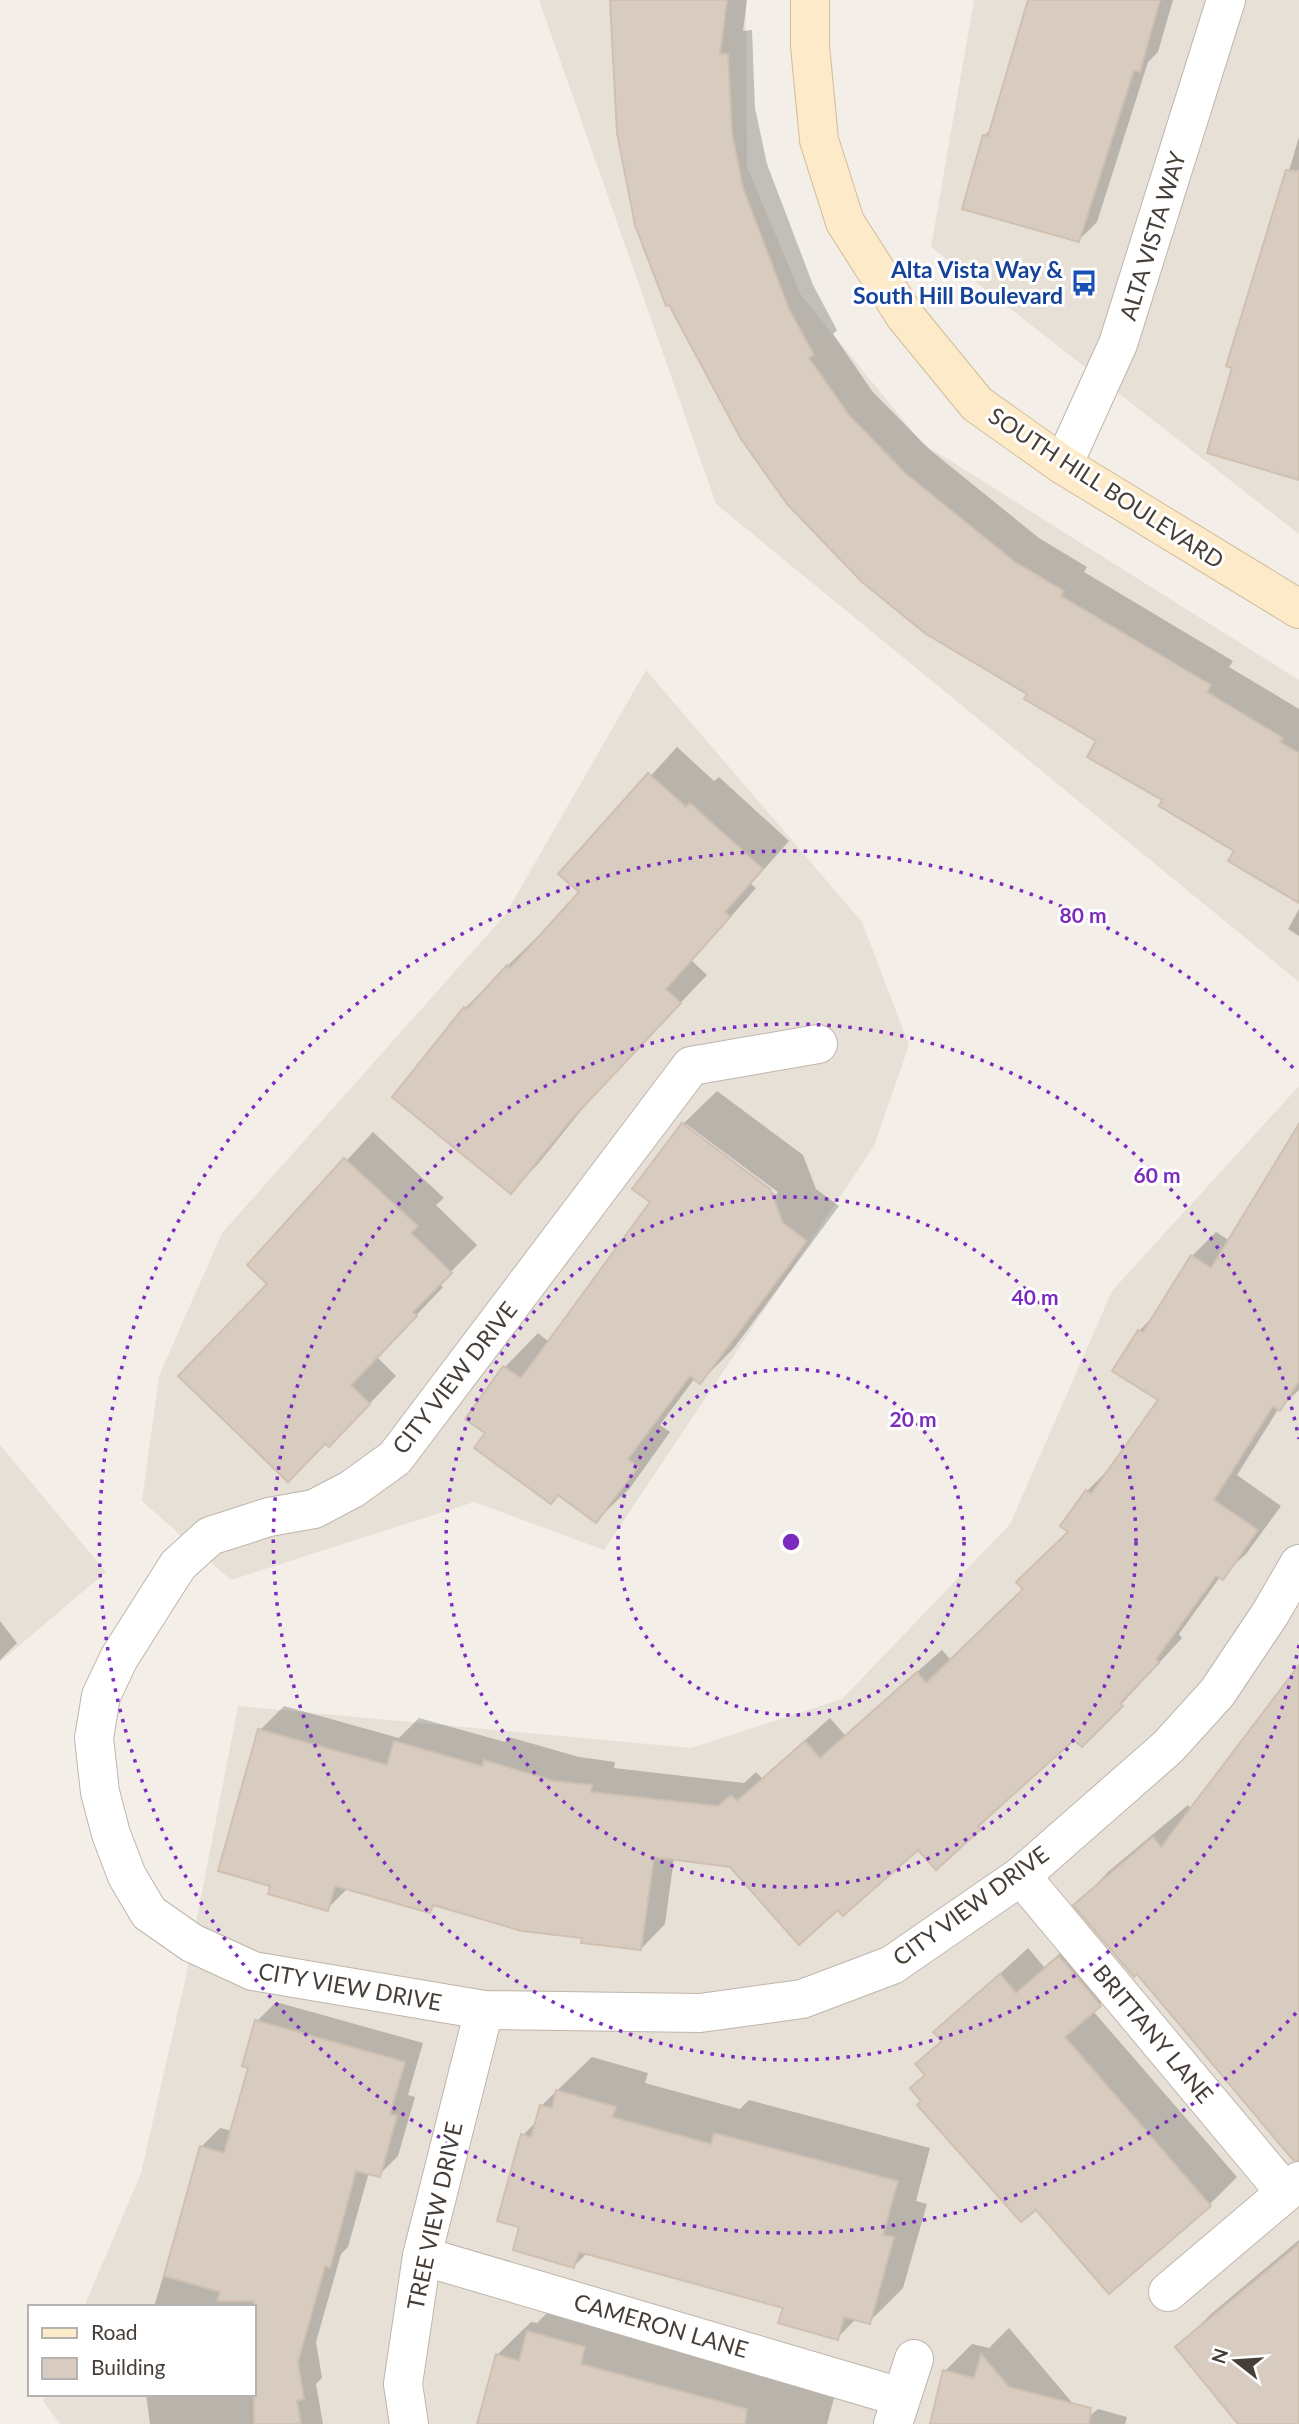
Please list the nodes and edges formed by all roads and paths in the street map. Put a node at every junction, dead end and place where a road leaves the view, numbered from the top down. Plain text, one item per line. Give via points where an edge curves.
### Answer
1 (810, 0) edge
2 (1226, 0) edge
3 (1063, 465) junction
4 (1299, 609) edge
5 (818, 1044) dead end
6 (1299, 1564) edge
7 (1021, 1876) junction
8 (484, 2010) junction
9 (1292, 2186) edge
10 (422, 2256) junction
11 (1168, 2291) dead end
12 (914, 2359) dead end
13 (896, 2410) edge
14 (409, 2424) edge

1 - 3 street, SOUTH HILL BOULEVARD via 819,139 845,222 905,316 977,404
2 - 3 street, ALTA VISTA WAY via 1118,344
3 - 4 street, SOUTH HILL BOULEVARD
5 - 8 street, CITY VIEW DRIVE via 691,1066 395,1458 314,1509 269,1517 210,1536 178,1565 119,1658 101,1696 94,1738 100,1792 127,1876 149,1913 192,1943 253,1971
6 - 7 street, CITY VIEW DRIVE via 1217,1693 1168,1746
7 - 8 street, CITY VIEW DRIVE via 891,1965 802,1999 700,2013
7 - 9 street, BRITTANY LANE
8 - 10 street, TREE VIEW DRIVE
9 - 11 street
10 - 13 street, CAMERON LANE
10 - 14 street, TREE VIEW DRIVE via 402,2384
12 - 13 street, CAMERON LANE

